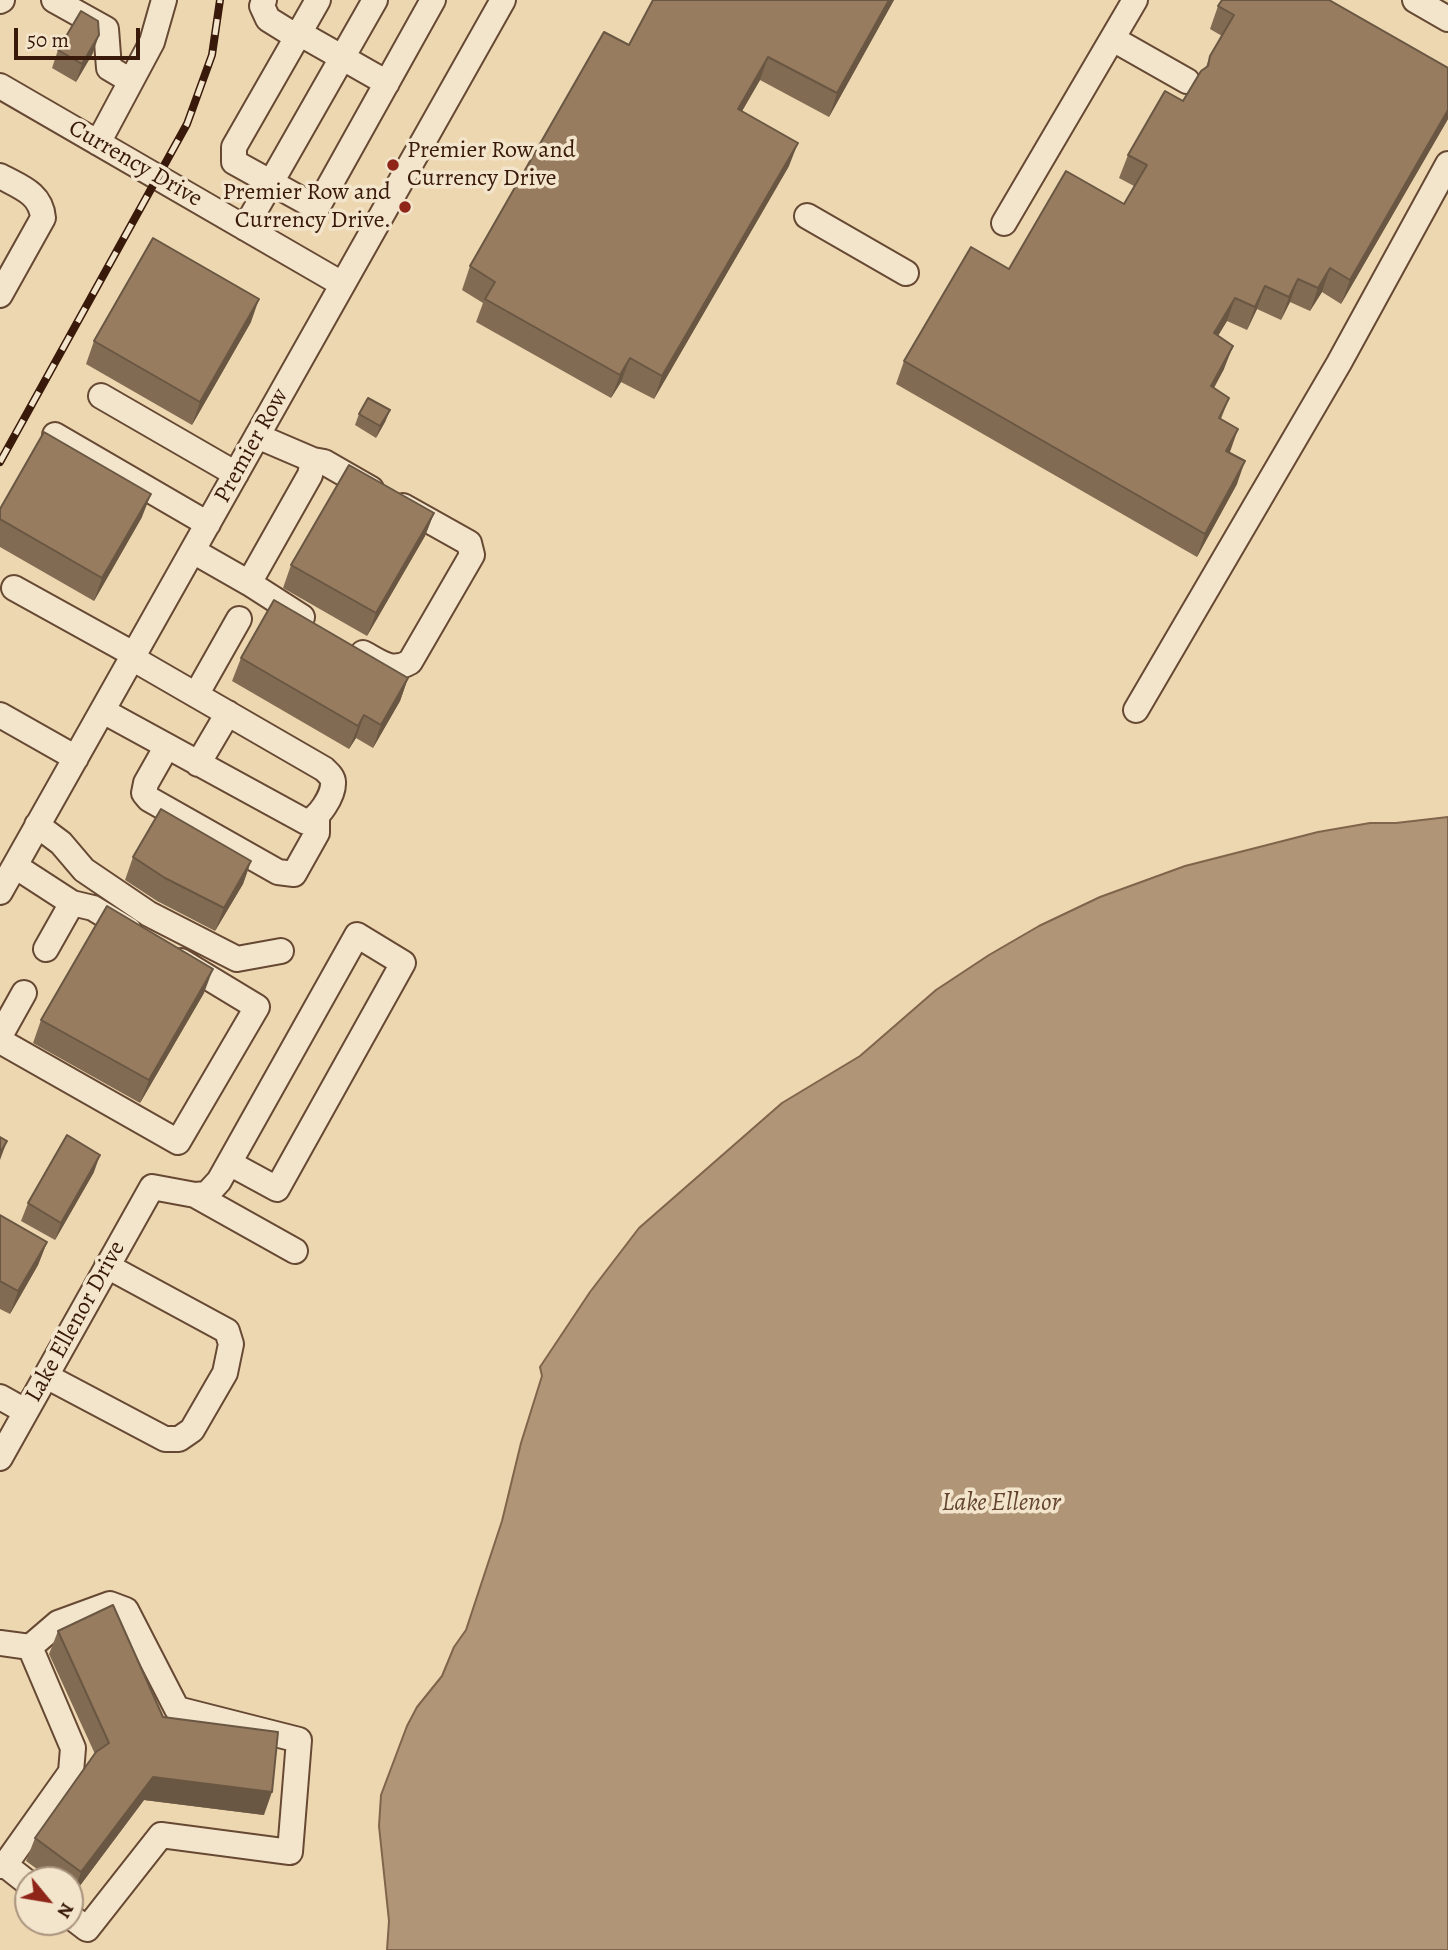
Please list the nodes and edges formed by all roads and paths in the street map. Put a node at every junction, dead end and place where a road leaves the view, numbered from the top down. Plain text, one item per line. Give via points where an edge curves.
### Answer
1 (54, 0) edge
2 (164, 0) edge
3 (264, 0) edge
4 (318, 0) edge
5 (375, 0) edge
6 (433, 0) edge
7 (503, 0) edge
8 (1135, 0) edge
9 (1415, 0) edge
10 (1448, 19) edge
11 (298, 35) junction
12 (1113, 39) junction
13 (342, 58) junction
14 (131, 81) junction
15 (1186, 81) dead end
16 (387, 83) junction
17 (0, 86) edge
18 (98, 143) junction
19 (1448, 164) edge
20 (0, 176) edge
21 (272, 183) junction
22 (807, 216) dead end
23 (1004, 223) dead end
24 (245, 228) junction
25 (905, 273) dead end
26 (342, 284) junction
27 (0, 295) edge
28 (101, 396) dead end
29 (55, 435) edge
30 (257, 436) junction
31 (313, 460) junction
32 (236, 474) junction
33 (208, 524) junction
34 (193, 551) junction
35 (249, 583) junction
36 (14, 588) dead end
37 (239, 619) dead end
38 (323, 629) edge
39 (345, 642) edge
40 (132, 658) junction
41 (196, 695) junction
42 (1136, 710) dead end
43 (103, 711) junction
44 (228, 713) junction
45 (0, 715) edge
46 (167, 746) junction
47 (76, 758) junction
48 (198, 764) junction
49 (317, 817) junction
50 (37, 825) junction
51 (6, 875) edge
52 (72, 903) junction
53 (46, 949) dead end
54 (281, 951) dead end
55 (24, 992) dead end
56 (0, 1038) edge
57 (231, 1164) junction
58 (195, 1195) junction
59 (295, 1251) dead end
60 (107, 1266) junction
61 (46, 1376) junction
62 (0, 1397) edge
63 (25, 1411) junction
64 (0, 1458) edge
65 (0, 1643) edge
66 (30, 1647) junction
67 (3, 1866) edge
68 (84, 1927) edge

1 - 14 street via 106,29 109,68
2 - 14 street via 152,42
3 - 11 street via 268,19
4 - 11 street
5 - 13 street
6 - 16 street
7 - 26 street, Premier Row
8 - 12 street
9 - 10 street
11 - 13 street
11 - 21 street via 234,147 234,162
12 - 15 street
12 - 23 street
13 - 16 street
13 - 21 street
14 - 18 street
16 - 21 street via 317,208
17 - 18 street, Currency Drive
18 - 24 street, Currency Drive
19 - 42 street via 1339,363
20 - 27 street via 35,196 43,218
21 - 24 street
22 - 25 street
24 - 26 street, Currency Drive
26 - 30 street, Premier Row
28 - 32 street
29 - 33 street
30 - 31 street
30 - 32 street, Premier Row
31 - 35 street via 310,475
31 - 39 street via 469,543 472,550 410,662 391,668
32 - 33 street, Premier Row
33 - 34 street, Premier Row
34 - 35 street
34 - 40 street, Premier Row
35 - 38 street
36 - 40 street via 126,650
37 - 41 street
40 - 41 street
40 - 43 street, Premier Row
41 - 44 street
43 - 46 street
43 - 47 street, Premier Row
44 - 48 street
44 - 49 street via 330,775 334,786
45 - 47 street
46 - 48 street
46 - 49 street via 146,783 144,793 149,799 278,872 294,874 317,833
47 - 50 street, Premier Row
48 - 49 street via 298,819 306,822
50 - 51 street, Premier Row
50 - 54 street via 61,843 84,870 149,914 237,959
51 - 52 street
52 - 53 street
52 - 56 street via 93,908 257,1007 178,1142
55 - 56 street
57 - 57 street via 357,935 402,963 277,1189
57 - 58 street via 207,1194
58 - 59 street
58 - 60 street, Lake Ellenor Drive via 152,1187
60 - 61 street, Lake Ellenor Drive
60 - 61 street via 227,1331 231,1344 225,1373 192,1430 179,1439 165,1439
61 - 63 street, Lake Ellenor Drive
62 - 63 street
63 - 64 street, Lake Ellenor Drive
65 - 66 street
66 - 67 street via 73,1748 71,1772
66 - 68 street via 58,1623 110,1604 126,1610 177,1710 299,1740 290,1852 161,1835 87,1929

